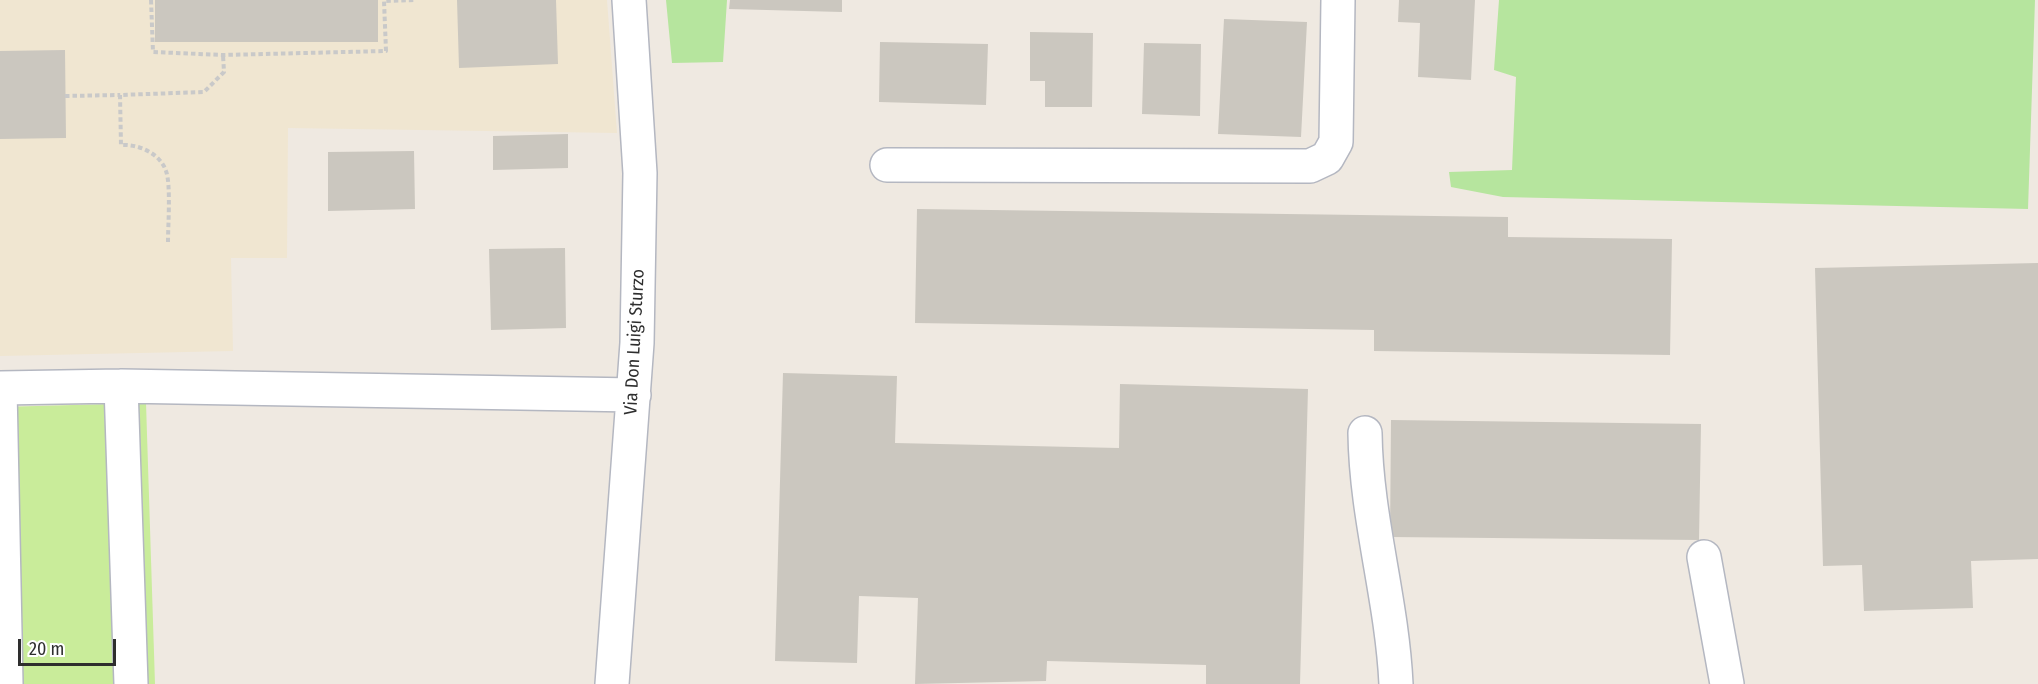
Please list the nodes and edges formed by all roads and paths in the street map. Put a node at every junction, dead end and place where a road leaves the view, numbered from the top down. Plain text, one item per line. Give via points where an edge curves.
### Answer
1 (151, 0) edge
2 (416, 0) edge
3 (629, 0) edge
4 (1338, 0) edge
5 (223, 55) junction
6 (120, 95) junction
7 (65, 96) dead end
8 (887, 165) dead end
9 (168, 242) dead end
10 (121, 386) junction
11 (0, 388) edge
12 (634, 394) junction
13 (1365, 433) dead end
14 (1704, 557) dead end
15 (2, 633) edge
16 (6, 684) edge
17 (131, 684) edge
18 (612, 684) edge
19 (1396, 684) edge
20 (1727, 684) edge

1 - 5 path via 153,52
2 - 5 path via 384,1 386,51
3 - 12 street, Via Don Luigi Sturzo via 640,173
4 - 8 street via 1336,142 1327,158 1310,166
5 - 6 path via 224,72 204,92
6 - 7 path
6 - 9 path via 121,144 134,144 154,155 166,171
10 - 11 street
10 - 12 street
10 - 17 street
11 - 15 street
12 - 18 street, Via Don Luigi Sturzo
13 - 19 street via 1365,468 1393,638
14 - 20 street
15 - 16 street

